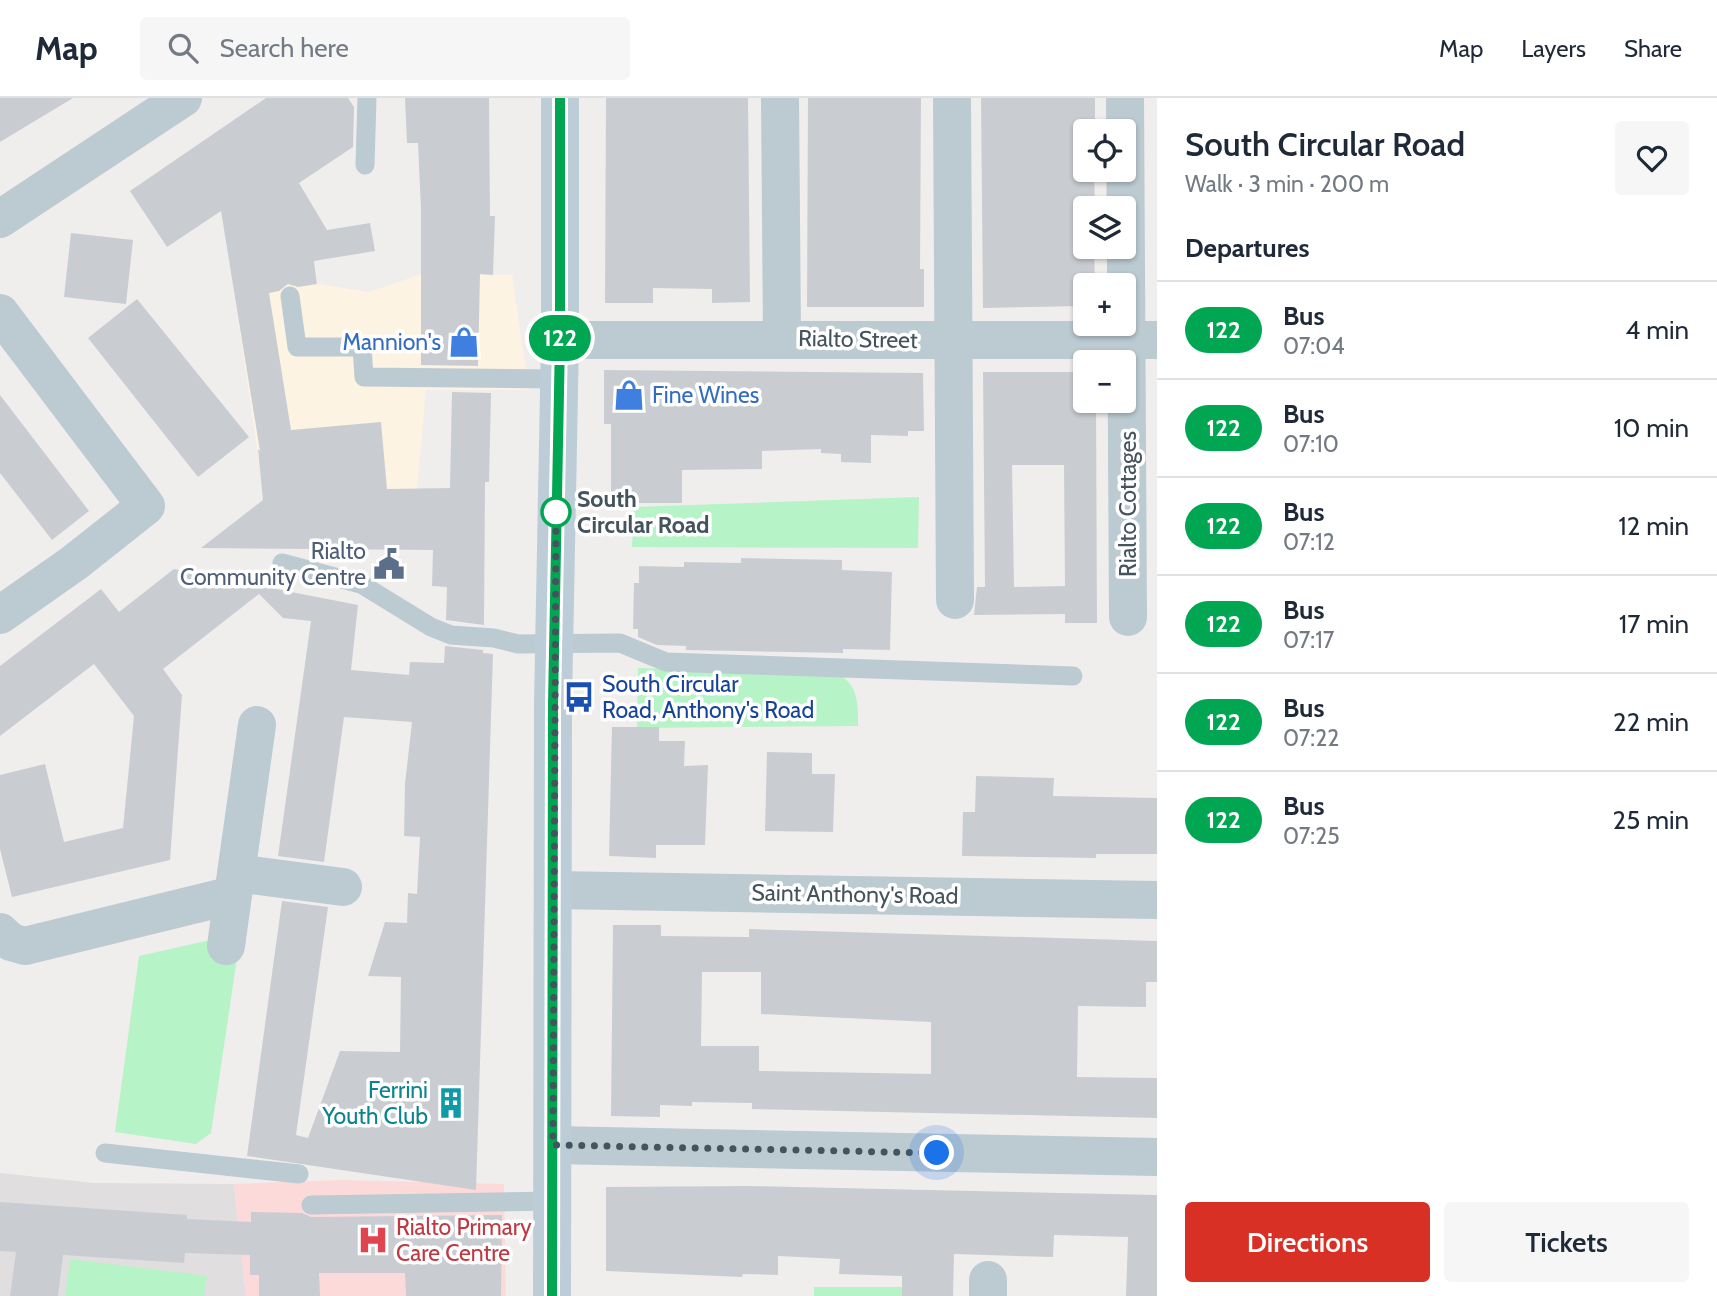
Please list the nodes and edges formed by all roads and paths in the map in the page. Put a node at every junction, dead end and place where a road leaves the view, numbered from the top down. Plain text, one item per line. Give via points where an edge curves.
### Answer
1 (183, 98) edge
2 (367, 98) edge
3 (560, 98) edge
4 (780, 98) edge
5 (952, 98) edge
6 (1125, 98) edge
7 (1141, 142) edge
8 (365, 165) dead end
9 (0, 219) edge
10 (290, 296) dead end
11 (0, 313) edge
12 (782, 338) junction
13 (560, 340) junction
14 (1142, 340) edge
15 (953, 341) junction
16 (558, 379) junction
17 (282, 563) dead end
18 (955, 600) dead end
19 (0, 615) edge
20 (1128, 617) dead end
21 (554, 645) junction
22 (1073, 676) dead end
23 (257, 725) dead end
24 (235, 884) junction
25 (342, 887) dead end
26 (553, 890) junction
27 (1157, 900) edge
28 (0, 932) edge
29 (226, 946) dead end
30 (553, 1145) junction
31 (105, 1153) dead end
32 (1157, 1157) edge
33 (299, 1174) dead end
34 (553, 1201) junction
35 (311, 1205) dead end
36 (552, 1296) edge

1 - 9 street
2 - 8 lane
3 - 13 main road
4 - 12 street
5 - 15 street
6 - 7 street, Rialto Cottages
7 - 14 street, Rialto Cottages
10 - 16 lane via 297,347 362,348 364,377
11 - 19 street via 146,506
12 - 13 street, Rialto Street
12 - 15 street, Rialto Street
13 - 16 main road
14 - 15 street, Rialto Street
14 - 20 street, Rialto Cottages
15 - 18 street
16 - 21 main road
17 - 21 lane via 361,584 451,635
21 - 22 lane via 620,643 666,662
21 - 26 main road
23 - 24 street
24 - 25 street
24 - 28 street via 25,946
24 - 29 street
26 - 27 street, Saint Anthony's Road
26 - 30 main road
30 - 32 street
30 - 34 main road
31 - 33 lane
34 - 35 lane
34 - 36 main road

